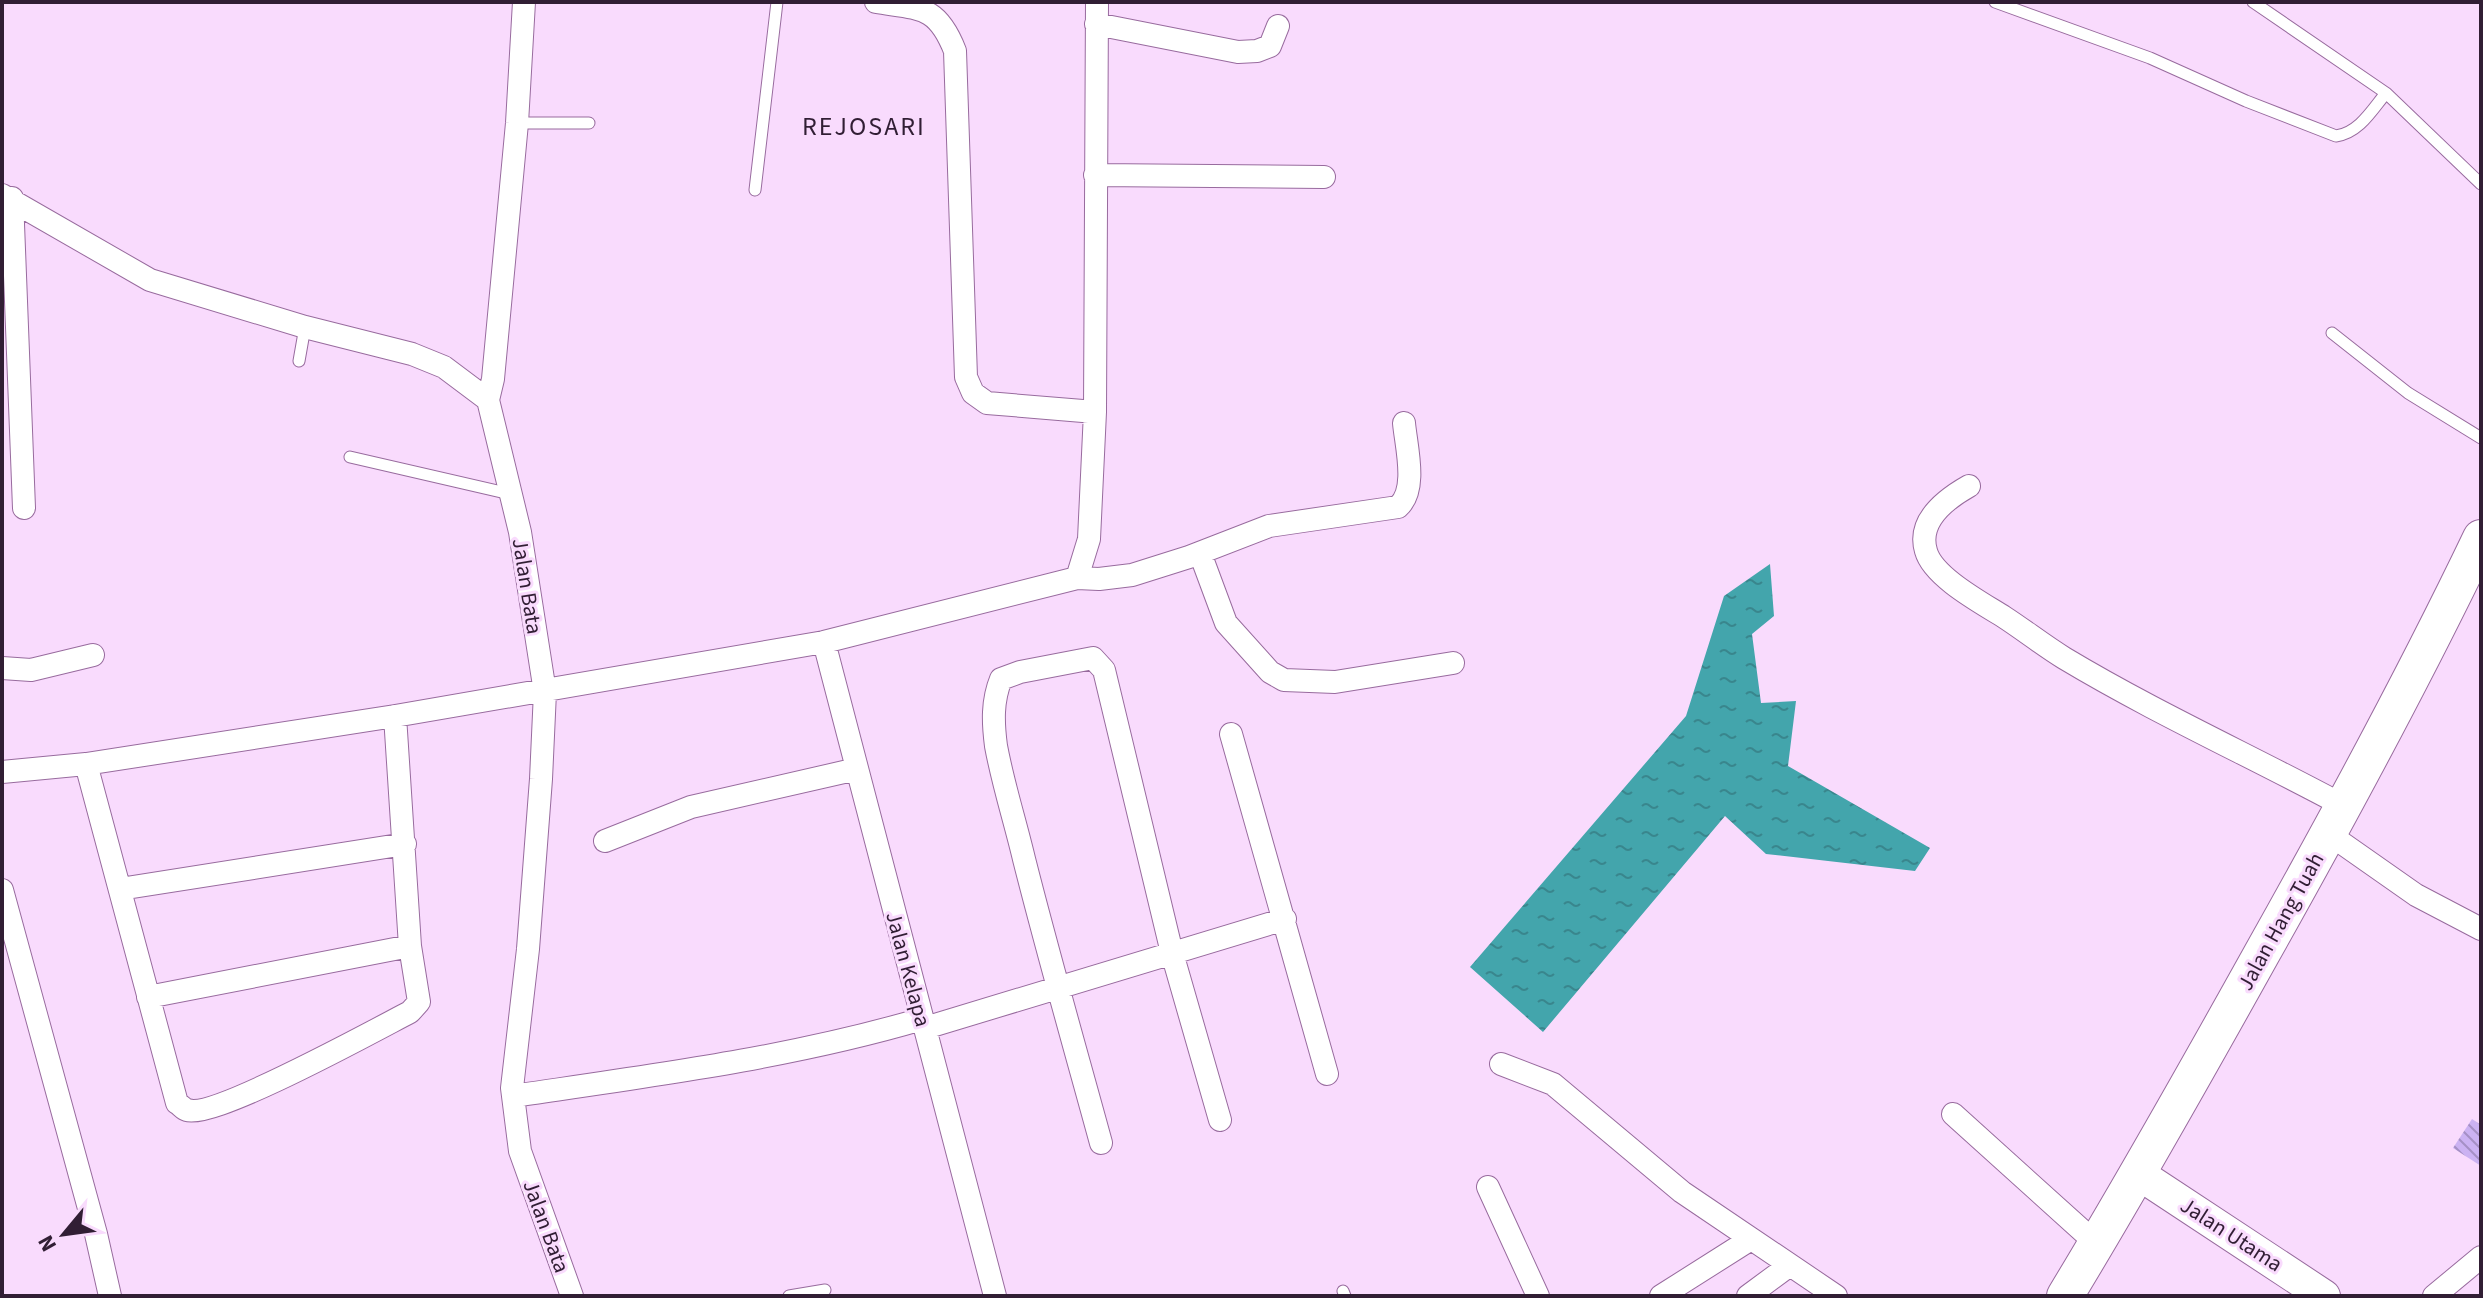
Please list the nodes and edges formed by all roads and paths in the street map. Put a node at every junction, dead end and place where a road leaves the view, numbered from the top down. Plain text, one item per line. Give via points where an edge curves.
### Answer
1 (524, 2) edge
2 (777, 2) edge
3 (876, 2) edge
4 (1995, 2) edge
5 (2253, 2) edge
6 (1096, 13) edge
7 (1278, 26) dead end
8 (2386, 93) junction
9 (517, 123) junction
10 (589, 123) dead end
11 (1095, 175) junction
12 (1324, 177) dead end
13 (2481, 184) edge
14 (755, 190) dead end
15 (7, 196) edge
16 (305, 327) junction
17 (2332, 333) dead end
18 (299, 361) dead end
19 (488, 400) junction
20 (1095, 412) junction
21 (1404, 423) dead end
22 (2481, 438) edge
23 (350, 457) dead end
24 (1969, 486) dead end
25 (511, 494) junction
26 (24, 508) dead end
27 (2481, 538) edge
28 (1200, 553) junction
29 (1077, 578) junction
30 (824, 642) junction
31 (93, 655) dead end
32 (1453, 663) dead end
33 (2, 668) edge
34 (545, 692) junction
35 (395, 716) junction
36 (1231, 734) dead end
37 (86, 764) junction
38 (857, 769) junction
39 (2, 772) edge
40 (2336, 820) junction
41 (605, 841) dead end
42 (405, 844) junction
43 (120, 889) junction
44 (2, 890) edge
45 (1285, 919) junction
46 (2481, 929) edge
47 (410, 946) junction
48 (1172, 953) junction
49 (1058, 986) junction
50 (148, 997) junction
51 (924, 1023) junction
52 (1501, 1064) dead end
53 (1327, 1074) dead end
54 (513, 1096) junction
55 (1953, 1114) dead end
56 (1220, 1120) dead end
57 (1101, 1143) dead end
58 (2139, 1174) junction
59 (1488, 1187) dead end
60 (1751, 1239) junction
61 (2097, 1244) junction
62 (2481, 1257) edge
63 (1790, 1265) junction
64 (825, 1290) dead end
65 (110, 1296) edge
66 (572, 1296) edge
67 (789, 1296) edge
68 (995, 1296) edge
69 (1538, 1296) edge
70 (1661, 1296) edge
71 (1748, 1296) edge
72 (1836, 1296) edge
73 (2065, 1296) edge
74 (2324, 1296) edge
75 (2434, 1296) edge

1 - 9 street
2 - 14 lane
3 - 20 street via 925,10 939,20 955,51 966,377 973,393 987,403
4 - 8 lane via 2150,58 2336,136 2357,127
5 - 8 lane
6 - 7 street via 1238,52 1270,46
6 - 11 street
8 - 13 lane
9 - 10 lane
9 - 19 street
11 - 12 street
11 - 20 street
15 - 16 street via 150,280
15 - 26 street
16 - 18 lane
16 - 19 street via 423,358
17 - 22 lane via 2408,393
19 - 25 street, Jalan Bata
20 - 29 street via 1089,539
21 - 28 street via 1409,474 1405,500 1398,507 1269,526
23 - 25 lane
24 - 40 street via 1951,496 1926,526 1926,552 1933,566 2064,657
25 - 34 street, Jalan Bata
27 - 40 main road, Jalan Hang Tuah via 2429,648
28 - 29 street via 1132,575
28 - 32 street via 1226,623 1270,672 1284,680 1335,682
29 - 30 street
30 - 34 street
30 - 38 street, Jalan Kelapa
31 - 33 street via 31,670
34 - 35 street
34 - 54 street, Jalan Bata
35 - 37 street
35 - 42 street
36 - 45 street
37 - 39 street
37 - 43 street
38 - 41 street via 691,807
38 - 51 street, Jalan Kelapa
40 - 46 street via 2416,895
40 - 58 main road, Jalan Hang Tuah
42 - 43 street
42 - 47 street
43 - 50 street
44 - 65 street
45 - 48 street
45 - 53 street
47 - 50 street
47 - 50 street via 419,1002 410,1012 202,1110 187,1110 177,1103
48 - 49 street
48 - 49 street via 1104,670 1093,658 1020,672 1001,679 994,695 996,746
48 - 56 street
49 - 51 street
49 - 57 street
51 - 54 street via 638,1078
51 - 68 street, Jalan Kelapa
52 - 60 street via 1553,1084 1682,1192
54 - 66 street, Jalan Bata via 520,1151
55 - 61 street
58 - 61 main road, Jalan Hang Tuah
58 - 74 street, Jalan Utama
59 - 69 street
60 - 63 street
60 - 70 street
61 - 73 main road, Jalan Hang Tuah
62 - 75 street
63 - 71 street
63 - 72 street
64 - 67 lane

